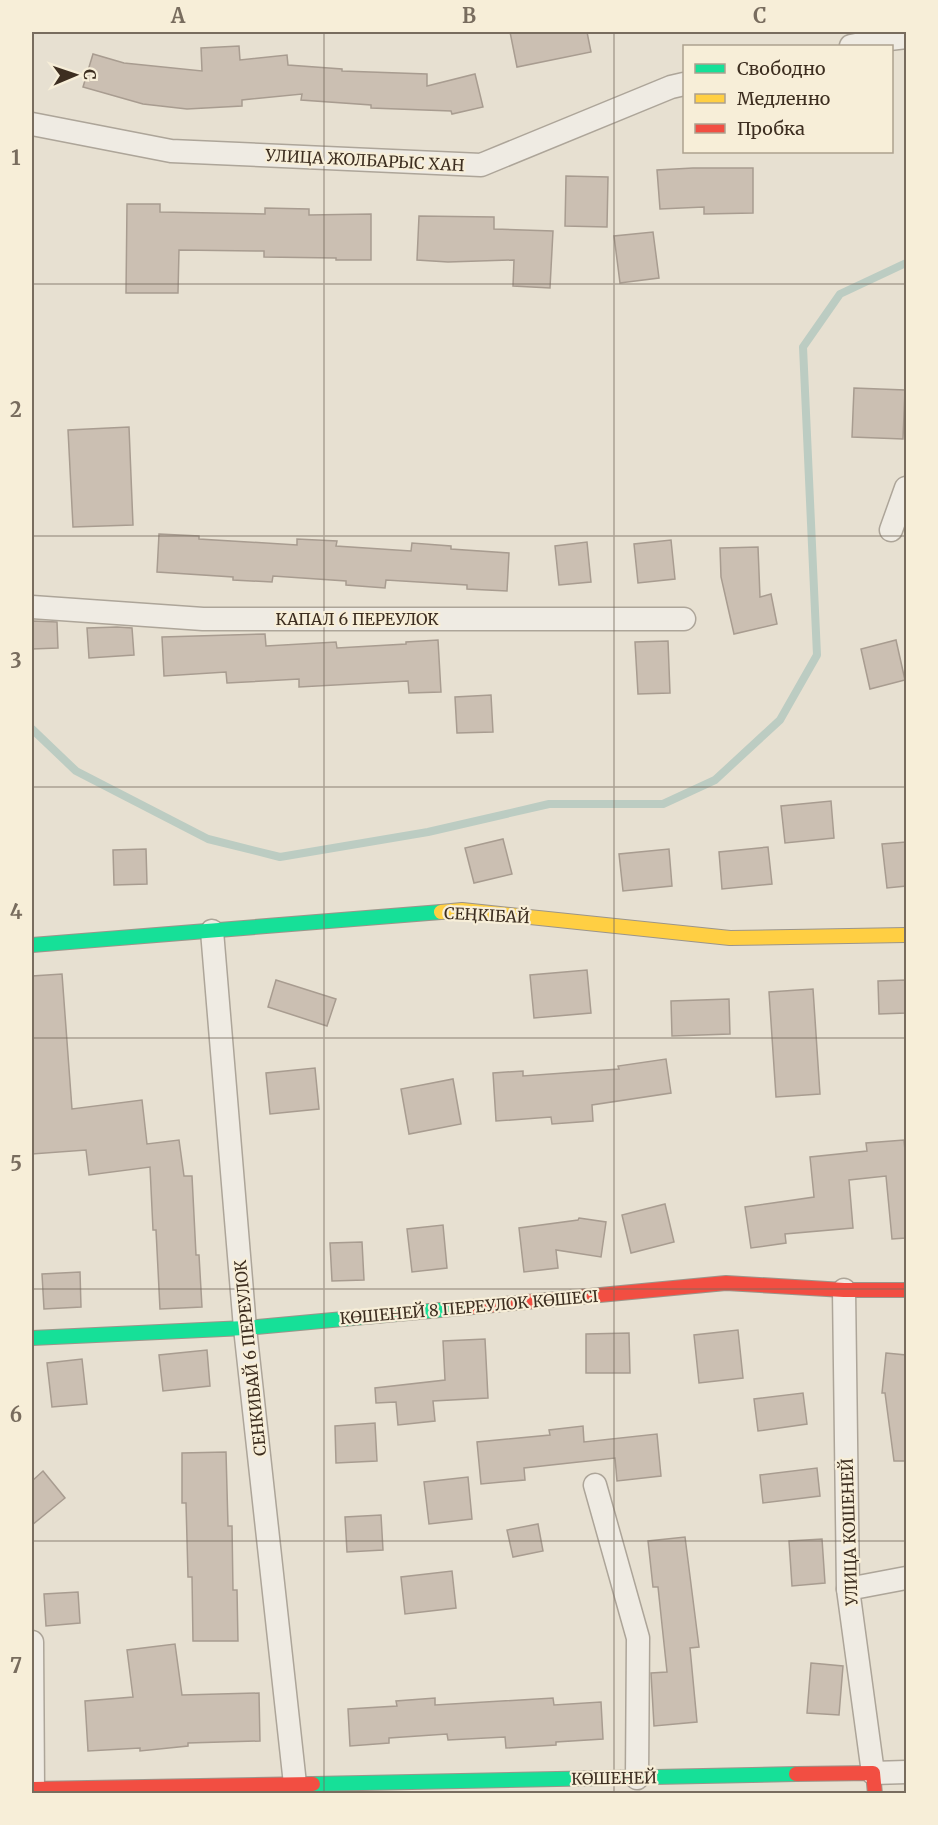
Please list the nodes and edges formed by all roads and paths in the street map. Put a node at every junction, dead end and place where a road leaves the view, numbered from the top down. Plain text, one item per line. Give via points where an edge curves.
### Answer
1 (906, 37) edge
2 (856, 45) edge
3 (683, 84) edge
4 (32, 124) edge
5 (906, 488) edge
6 (891, 530) dead end
7 (32, 607) edge
8 (684, 619) dead end
9 (212, 931) junction
10 (906, 935) edge
11 (32, 945) edge
12 (844, 1290) junction
13 (906, 1290) edge
14 (245, 1328) junction
15 (32, 1338) edge
16 (595, 1485) dead end
17 (906, 1578) edge
18 (848, 1589) junction
19 (32, 1642) edge
20 (906, 1772) edge
21 (637, 1778) junction
22 (874, 1783) edge
23 (295, 1784) junction
24 (32, 1789) edge

1 - 2 street
3 - 4 street, УЛИЦА ЖОЛБАРЫС ХАН via 481,165 171,151
5 - 6 street
7 - 8 street, КАПАЛ 6 ПЕРЕУЛОК via 203,619
9 - 10 street, СЕҢКІБАЙ via 462,910 730,938
9 - 11 street, СЕҢКІБАЙ
9 - 14 street, СЕНКИБАЙ 6 ПЕРЕУЛОК
12 - 13 street, КӨШЕНЕЙ 8 ПЕРЕУЛОК КӨШЕСІ
12 - 14 street, КӨШЕНЕЙ 8 ПЕРЕУЛОК КӨШЕСІ via 726,1283
12 - 18 street, УЛИЦА КОШЕНЕЙ
14 - 15 street, КӨШЕНЕЙ 8 ПЕРЕУЛОК КӨШЕСІ
14 - 23 street, СЕНКИБАЙ 6 ПЕРЕУЛОК
16 - 21 street via 638,1638
17 - 18 street
18 - 22 street, УЛИЦА КОШЕНЕЙ
19 - 24 street
20 - 22 street
21 - 22 street, КӨШЕНЕЙ
21 - 23 street, КӨШЕНЕЙ
23 - 24 street, КӨШЕНЕЙ

